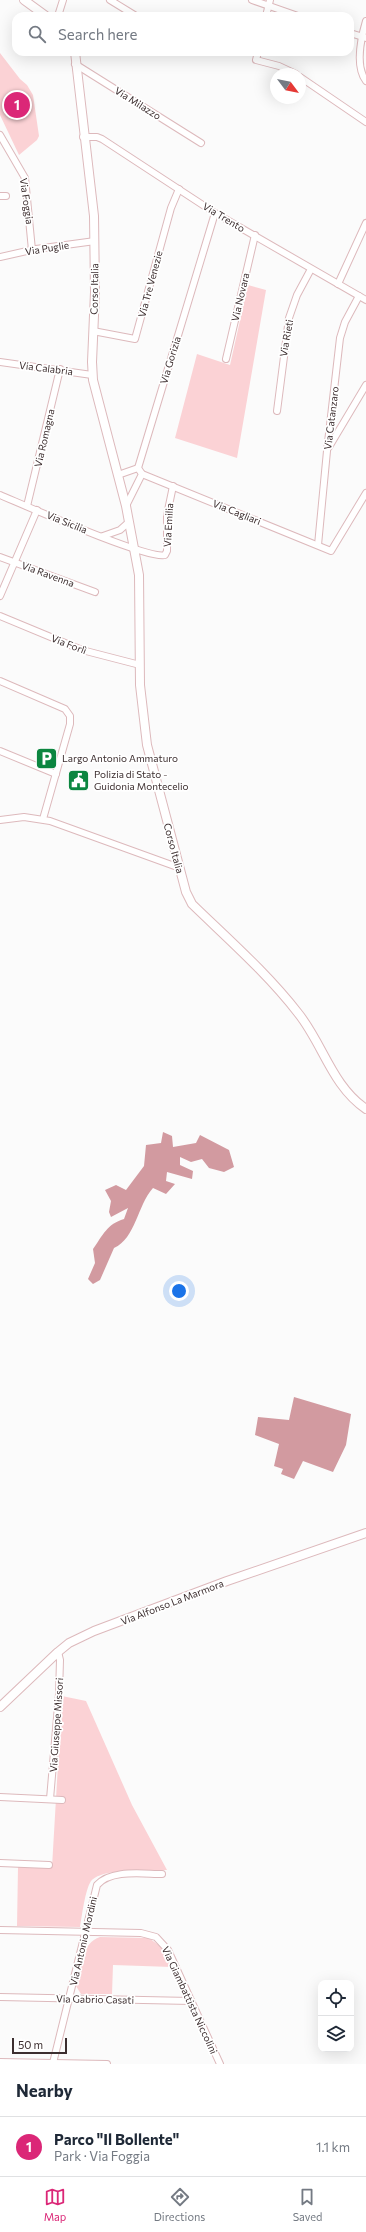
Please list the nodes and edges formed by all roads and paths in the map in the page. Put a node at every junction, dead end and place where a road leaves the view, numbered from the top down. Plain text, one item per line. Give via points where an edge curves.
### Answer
1 (24, 0) edge
2 (63, 0) edge
3 (110, 0) edge
4 (252, 0) edge
5 (270, 3) edge
6 (40, 12) edge
7 (59, 12) edge
8 (130, 12) edge
9 (289, 12) edge
10 (366, 21) edge
11 (354, 34) edge
12 (364, 38) edge
13 (74, 56) edge
14 (257, 56) edge
15 (75, 64) junction
16 (286, 68) edge
17 (306, 81) edge
18 (366, 81) edge
19 (366, 122) edge
20 (0, 135) edge
21 (83, 137) junction
22 (201, 143) dead end
23 (179, 189) junction
24 (215, 213) junction
25 (366, 223) edge
26 (255, 236) junction
27 (95, 242) junction
28 (32, 250) junction
29 (0, 257) edge
30 (311, 269) junction
31 (338, 284) junction
32 (359, 296) junction
33 (366, 300) edge
34 (93, 331) junction
35 (226, 359) dead end
36 (0, 362) edge
37 (60, 369) junction
38 (92, 375) junction
39 (366, 386) edge
40 (277, 411) dead end
41 (327, 450) junction
42 (140, 471) junction
43 (118, 475) junction
44 (173, 486) junction
45 (366, 492) edge
46 (0, 495) edge
47 (27, 506) junction
48 (126, 506) junction
49 (37, 510) junction
50 (129, 522) junction
51 (102, 537) junction
52 (318, 545) junction
53 (134, 549) junction
54 (0, 557) edge
55 (15, 562) junction
56 (95, 592) dead end
57 (0, 596) edge
58 (0, 616) edge
59 (140, 665) junction
60 (0, 681) edge
61 (0, 751) edge
62 (56, 774) junction
63 (43, 819) junction
64 (0, 820) edge
65 (180, 868) junction
66 (366, 1109) edge
67 (366, 1533) edge
68 (58, 1652) junction
69 (0, 1707) edge
70 (0, 1797) edge
71 (50, 1799) junction
72 (62, 1800) dead end
73 (0, 1863) edge
74 (49, 1865) dead end
75 (162, 1874) dead end
76 (0, 1930) edge
77 (86, 1933) junction
78 (0, 1997) edge
79 (70, 1999) junction
80 (191, 2000) junction
81 (0, 2062) edge
82 (53, 2063) junction
83 (107, 2064) edge
84 (220, 2064) edge

1 - 6 street
2 - 7 street
3 - 8 street
4 - 5 street
5 - 9 street
10 - 12 street
11 - 12 street
12 - 18 street via 360,65
13 - 15 street, Corso Italia
14 - 16 street via 256,60
15 - 21 street, Corso Italia
15 - 22 street, Via Milazzo
17 - 19 street
20 - 28 street, Via Foggia via 25,178
21 - 23 street, Via Trento via 96,136 102,139
21 - 27 street, Corso Italia
23 - 24 street, Via Trento
23 - 34 street, Via Tre Venezie via 171,208 135,339
24 - 26 street, Via Trento
24 - 42 street, Via Gorizia
25 - 31 street
26 - 30 street, Via Trento
26 - 35 street, Via Novara
27 - 28 street, Via Puglie
27 - 34 street, Corso Italia
28 - 29 street, Via Puglie
30 - 31 street, Via Trento
30 - 40 street, Via Rieti via 297,295 289,318
31 - 32 street, Via Trento
32 - 33 street, Via Trento
32 - 41 street, Via Catanzaro via 342,331
34 - 38 street, Corso Italia
36 - 37 street, Via Calabria
37 - 38 street, Via Calabria
37 - 47 street, Via Romagna
38 - 43 street, Corso Italia
39 - 41 street
41 - 52 street, Via Catanzaro
42 - 43 street
42 - 44 street, Via Cagliari
42 - 48 street, Via Gorizia
43 - 48 street, Corso Italia
44 - 52 street, Via Cagliari
44 - 53 street, Via Emilia via 167,515 166,554 160,556
45 - 52 street, Via Cagliari via 332,551
46 - 47 street, Via Sicilia
47 - 49 street, Via Sicilia
48 - 50 street, Corso Italia
49 - 51 street, Via Sicilia
49 - 55 street
50 - 51 street via 120,530
50 - 53 street, Corso Italia
51 - 53 street, Via Sicilia
53 - 59 street, Corso Italia via 140,591
54 - 55 street, Via Ravenna
55 - 56 street, Via Ravenna
55 - 57 street
58 - 59 street, Via Forlì via 82,650
59 - 65 street, Corso Italia via 142,708 149,755
60 - 62 street via 69,713 70,721
61 - 62 street
62 - 63 street
63 - 64 street via 18,817
63 - 65 street
65 - 66 street, Corso Italia via 192,904 288,1000 316,1039 342,1087 352,1099
67 - 68 street, Via Alfonso La Marmora via 227,1580 101,1629 69,1643
68 - 69 street, Via Alfonso La Marmora
68 - 71 street, Via Giuseppe Missori via 59,1694
70 - 71 street
71 - 72 street
73 - 74 street
75 - 77 street, Via Antonio Mordini via 118,1875 101,1881 94,1892
76 - 77 street, Via Giambattista Niccolini
77 - 79 street, Via Antonio Mordini
77 - 80 street, Via Giambattista Niccolini via 141,1933 160,1940 168,1950
78 - 79 street, Via Gabrio Casati
79 - 80 street, Via Gabrio Casati
79 - 82 street, Via Antonio Mordini
80 - 84 street, Via Giambattista Niccolini
81 - 82 street
82 - 83 street

